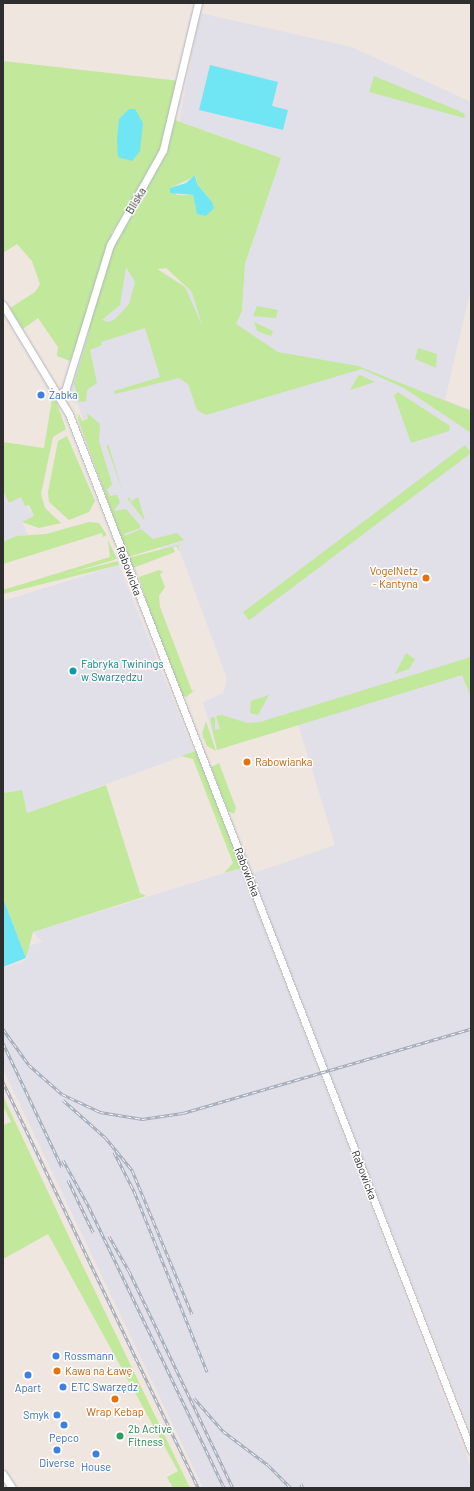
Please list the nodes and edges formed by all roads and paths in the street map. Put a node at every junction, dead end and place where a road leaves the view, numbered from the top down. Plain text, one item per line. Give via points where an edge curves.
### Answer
1 (198, 3) edge
2 (3, 305) edge
3 (59, 394) junction
4 (471, 1450) edge
5 (3, 1474) edge
6 (12, 1488) edge

1 - 3 street, Bliska via 163,150 110,245 65,390
2 - 3 street, Rabowicka
3 - 4 street, Rabowicka
5 - 6 street

